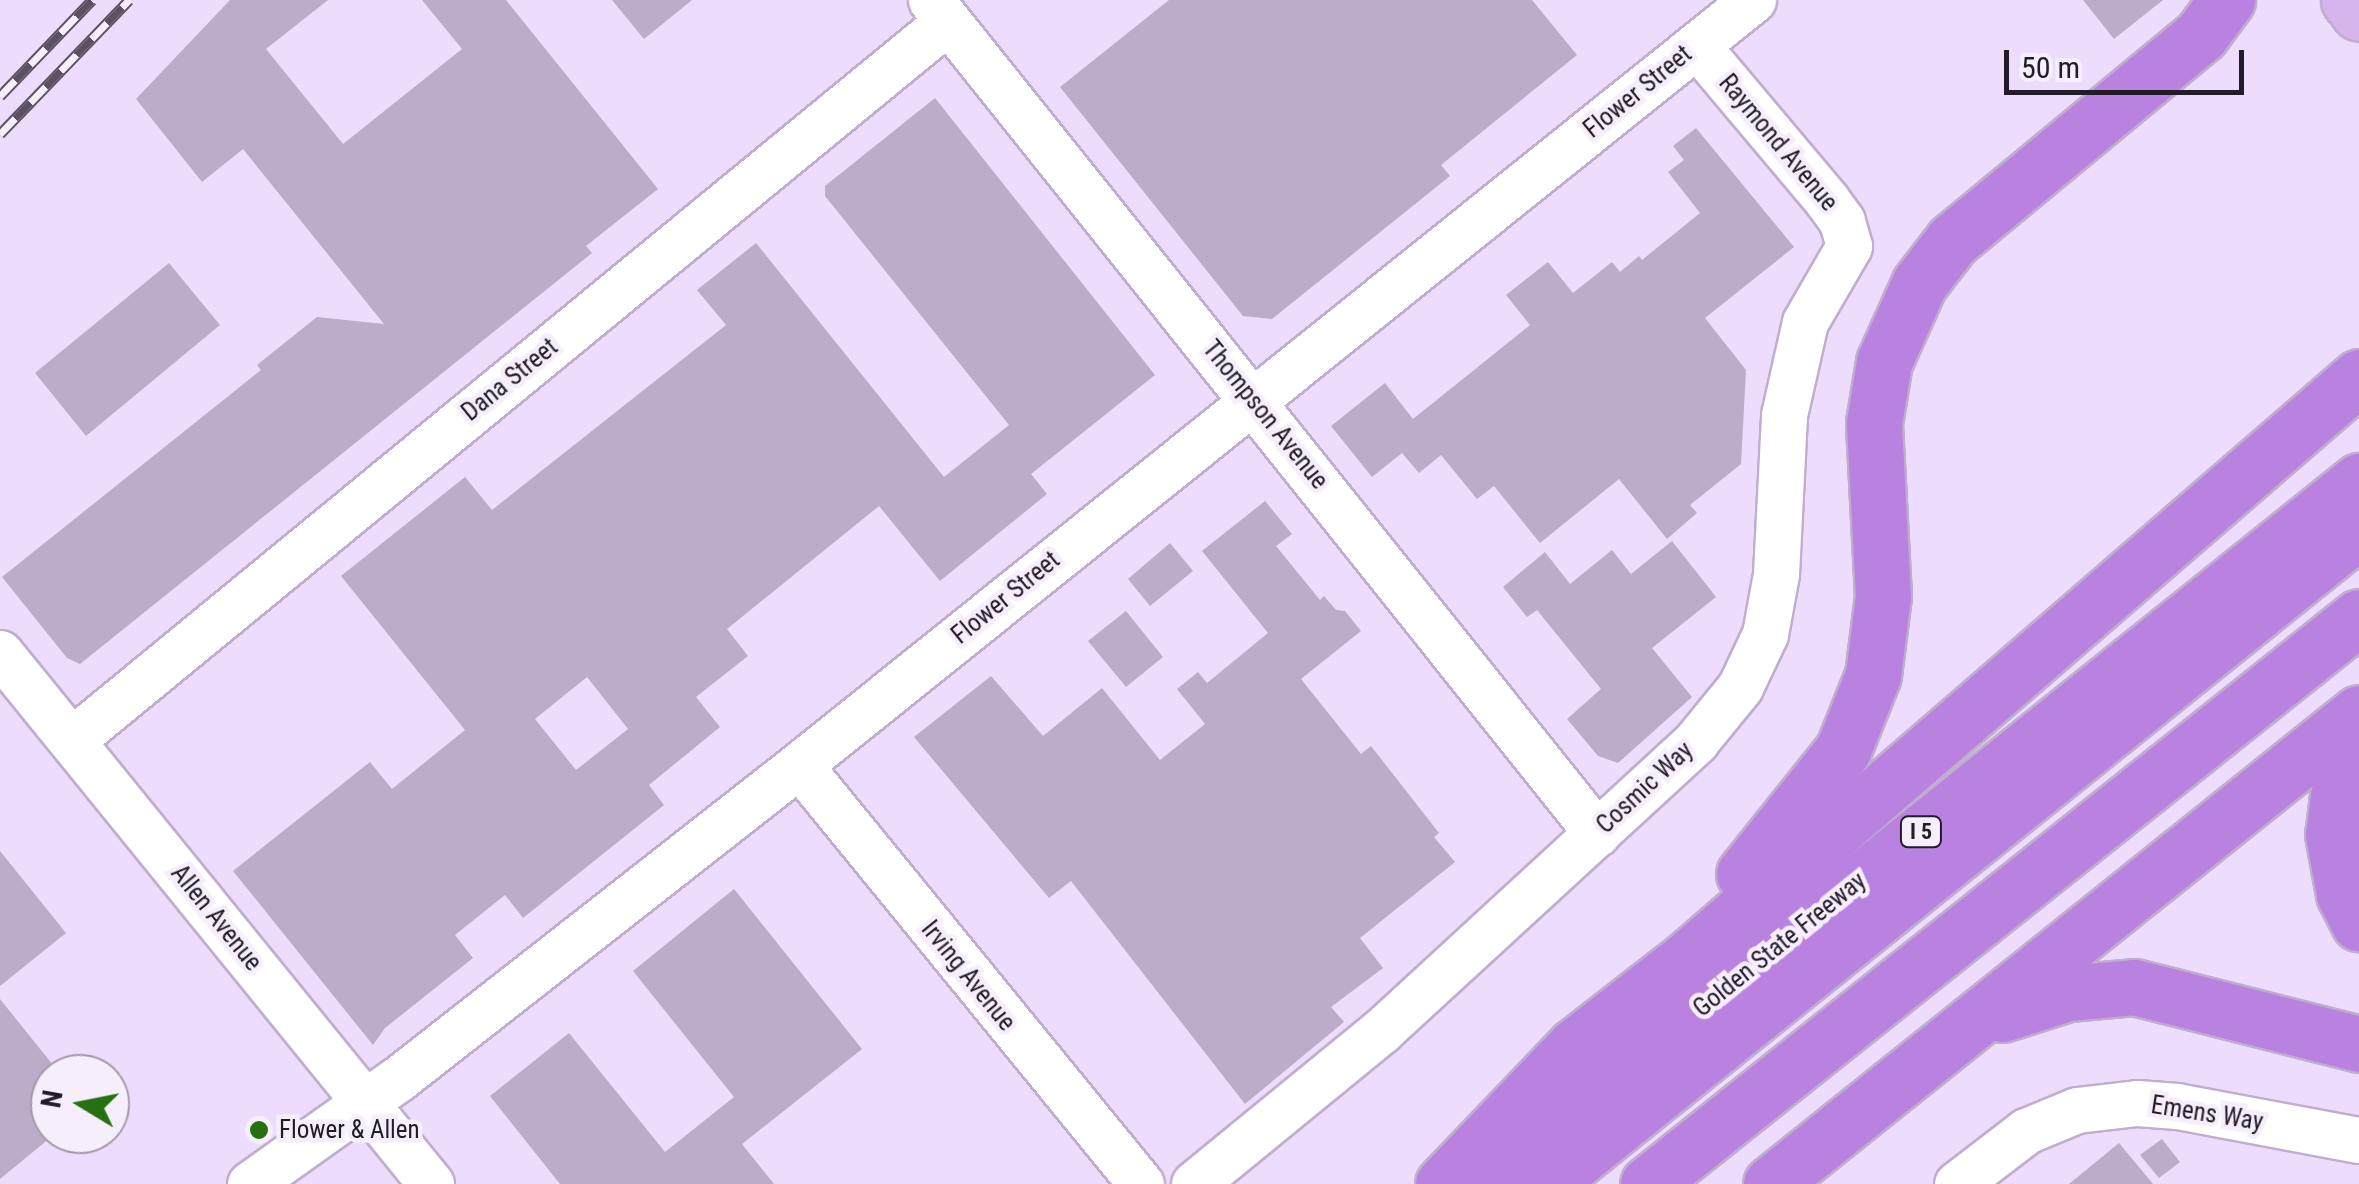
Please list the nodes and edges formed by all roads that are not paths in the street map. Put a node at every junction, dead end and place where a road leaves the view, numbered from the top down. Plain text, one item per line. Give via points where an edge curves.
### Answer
1 (1752, 0) edge
2 (2227, 0) edge
3 (2349, 0) edge
4 (939, 11) edge
5 (2359, 12) edge
6 (1696, 46) junction
7 (1849, 246) joint
8 (2359, 377) edge
9 (1252, 400) junction
10 (2359, 480) edge
11 (2359, 530) edge
12 (2359, 569) edge
13 (2359, 617) edge
14 (0, 653) edge
15 (2359, 713) edge
16 (72, 740) junction
17 (2359, 752) edge
18 (800, 765) junction
19 (1596, 833) junction
20 (2359, 922) edge
21 (1649, 986) junction
22 (2359, 1044) edge
23 (1934, 1053) junction
24 (366, 1103) junction
25 (2359, 1140) edge
26 (250, 1184) edge
27 (430, 1184) edge
28 (1141, 1184) edge
29 (1194, 1184) edge
30 (1443, 1184) edge
31 (1482, 1184) edge
32 (1546, 1184) edge
33 (1590, 1184) edge
34 (1648, 1184) edge
35 (1771, 1184) edge
36 (1957, 1184) edge

1 - 6 street, Flower Street
2 - 21 highway via 2201,35 1952,241 1920,284 1884,362 1874,423 1883,596 1862,710 1827,773
3 - 5 main road
4 - 9 street, Thompson Avenue
4 - 16 street, Dana Street
6 - 7 street, Raymond Avenue via 1826,199
6 - 9 street, Flower Street
7 - 19 street, Cosmic Way via 1804,322 1784,414 1776,574 1765,634 1740,687 1696,741
8 - 21 highway via 1687,960
9 - 18 street, Flower Street
9 - 19 street, Thompson Avenue
10 - 31 highway, Golden State Freeway / I 5
11 - 32 highway
12 - 33 highway
13 - 34 highway
14 - 16 street, Allen Avenue
15 - 23 highway
16 - 24 street, Allen Avenue
17 - 20 highway via 2338,796 2334,834 2344,894
18 - 24 street, Flower Street
18 - 28 street, Irving Avenue
19 - 29 street, Cosmic Way via 1381,1031
21 - 30 highway via 1574,1046
22 - 23 highway via 2134,987 2022,1004
23 - 35 highway
24 - 26 street, Flower Street
24 - 27 street, Allen Avenue
25 - 36 street, Emens Way via 2177,1106 2122,1105 2077,1110 2026,1131

